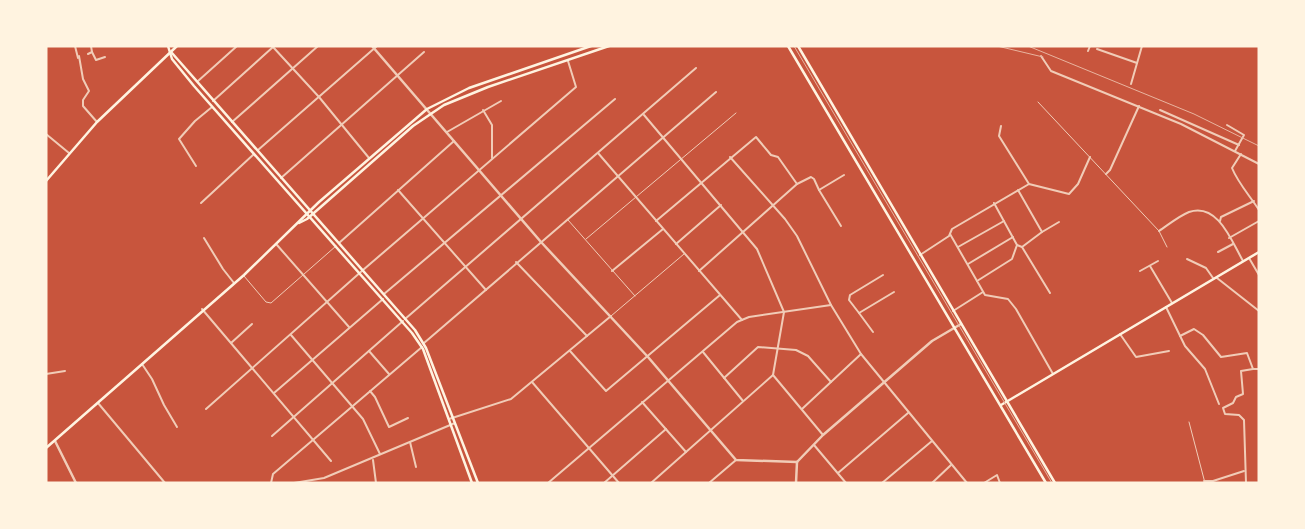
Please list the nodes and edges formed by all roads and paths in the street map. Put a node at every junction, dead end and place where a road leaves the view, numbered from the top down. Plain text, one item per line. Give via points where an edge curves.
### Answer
1 (74, 46) edge
2 (91, 46) edge
3 (168, 46) edge
4 (178, 46) edge
5 (237, 46) edge
6 (274, 46) edge
7 (318, 46) edge
8 (591, 46) edge
9 (609, 46) edge
10 (788, 46) edge
11 (798, 46) edge
12 (1090, 46) edge
13 (1142, 46) edge
14 (374, 47) edge
15 (1097, 49) dead end
16 (1088, 51) dead end
17 (92, 52) junction
18 (171, 52) junction
19 (424, 52) dead end
20 (88, 54) dead end
21 (1041, 56) dead end
22 (104, 57) dead end
23 (568, 60) junction
24 (1138, 63) junction
25 (293, 68) junction
26 (530, 68) junction
27 (696, 68) dead end
28 (532, 72) junction
29 (397, 75) junction
30 (197, 83) junction
31 (1131, 84) dead end
32 (716, 92) dead end
33 (319, 97) junction
34 (615, 99) dead end
35 (213, 101) junction
36 (501, 101) dead end
37 (1038, 102) dead end
38 (1139, 106) junction
39 (212, 107) junction
40 (427, 109) junction
41 (483, 110) junction
42 (1160, 110) dead end
43 (430, 113) junction
44 (736, 113) dead end
45 (644, 115) junction
46 (96, 122) junction
47 (232, 122) junction
48 (342, 124) junction
49 (1227, 125) dead end
50 (1001, 126) dead end
51 (447, 132) junction
52 (46, 134) edge
53 (664, 138) junction
54 (454, 141) junction
55 (1239, 145) junction
56 (257, 150) junction
57 (1236, 151) junction
58 (598, 152) junction
59 (69, 153) junction
60 (254, 154) junction
61 (1241, 154) junction
62 (730, 157) junction
63 (1090, 157) junction
64 (369, 158) junction
65 (682, 158) junction
66 (492, 159) junction
67 (1259, 164) edge
68 (196, 166) dead end
69 (479, 170) junction
70 (1106, 174) junction
71 (844, 175) dead end
72 (617, 176) junction
73 (281, 178) junction
74 (46, 181) edge
75 (701, 182) junction
76 (797, 184) junction
77 (1029, 184) junction
78 (398, 190) junction
79 (819, 190) junction
80 (1018, 190) junction
81 (500, 195) junction
82 (637, 197) junction
83 (1254, 201) junction
84 (201, 203) dead end
85 (994, 203) junction
86 (721, 205) junction
87 (772, 206) junction
88 (311, 210) junction
89 (1259, 210) edge
90 (307, 213) junction
91 (314, 213) junction
92 (310, 216) junction
93 (422, 218) junction
94 (521, 218) junction
95 (567, 220) junction
96 (656, 221) junction
97 (1004, 221) junction
98 (1219, 221) junction
99 (1259, 221) edge
100 (1059, 222) dead end
101 (299, 223) junction
102 (841, 226) dead end
103 (663, 229) junction
104 (1158, 231) junction
105 (744, 232) junction
106 (1042, 232) junction
107 (950, 234) junction
108 (1013, 237) junction
109 (204, 238) dead end
110 (1230, 238) junction
111 (586, 240) junction
112 (339, 242) junction
113 (445, 242) junction
114 (541, 242) junction
115 (676, 244) junction
116 (1233, 244) junction
117 (276, 245) junction
118 (1017, 245) junction
119 (337, 246) junction
120 (1022, 247) junction
121 (1167, 247) dead end
122 (958, 248) junction
123 (1218, 252) dead end
124 (1259, 252) edge
125 (684, 253) junction
126 (920, 255) junction
127 (1249, 258) junction
128 (1188, 259) dead end
129 (1158, 261) dead end
130 (1243, 261) junction
131 (516, 262) junction
132 (968, 264) junction
133 (1150, 266) junction
134 (466, 267) junction
135 (361, 271) junction
136 (612, 271) junction
137 (699, 271) junction
138 (1140, 271) dead end
139 (244, 275) junction
140 (883, 275) dead end
141 (1259, 275) edge
142 (304, 276) junction
143 (1214, 278) junction
144 (977, 281) junction
145 (234, 282) junction
146 (486, 290) junction
147 (894, 292) dead end
148 (983, 292) junction
149 (1050, 292) dead end
150 (384, 295) junction
151 (720, 295) junction
152 (634, 296) junction
153 (383, 299) junction
154 (328, 303) junction
155 (1172, 303) junction
156 (831, 304) junction
157 (1166, 307) junction
158 (202, 309) junction
159 (953, 311) junction
160 (1259, 311) edge
161 (784, 312) junction
162 (859, 314) junction
163 (611, 316) junction
164 (404, 320) junction
165 (742, 320) junction
166 (252, 324) dead end
167 (961, 324) junction
168 (349, 327) junction
169 (955, 327) junction
170 (873, 332) dead end
171 (1120, 334) junction
172 (291, 335) junction
173 (587, 336) junction
174 (1180, 336) junction
175 (230, 343) junction
176 (424, 343) junction
177 (422, 347) junction
178 (778, 349) junction
179 (369, 351) junction
180 (570, 351) junction
181 (1169, 351) dead end
182 (703, 352) junction
183 (860, 354) junction
184 (648, 357) junction
185 (312, 360) junction
186 (142, 364) junction
187 (253, 369) junction
188 (1253, 369) junction
189 (1259, 369) edge
190 (65, 371) dead end
191 (46, 374) edge
192 (389, 374) junction
193 (1053, 374) junction
194 (774, 375) junction
195 (724, 378) junction
196 (668, 380) junction
197 (332, 382) junction
198 (532, 382) junction
199 (832, 382) junction
200 (883, 384) junction
201 (370, 391) junction
202 (274, 393) junction
203 (743, 401) junction
204 (642, 402) junction
205 (1007, 402) junction
206 (98, 403) junction
207 (1219, 404) dead end
208 (1001, 405) junction
209 (352, 406) junction
210 (206, 409) dead end
211 (801, 409) junction
212 (908, 413) junction
213 (294, 417) junction
214 (453, 417) junction
215 (408, 418) dead end
216 (449, 419) junction
217 (1188, 422) dead end
218 (455, 423) junction
219 (451, 425) junction
220 (177, 427) dead end
221 (666, 429) junction
222 (710, 431) junction
223 (823, 435) junction
224 (272, 436) dead end
225 (314, 440) junction
226 (932, 440) junction
227 (55, 441) junction
228 (410, 441) junction
229 (814, 445) junction
230 (587, 447) junction
231 (46, 448) edge
232 (686, 452) junction
233 (380, 454) junction
234 (373, 459) junction
235 (736, 460) junction
236 (330, 461) dead end
237 (797, 462) junction
238 (951, 465) junction
239 (416, 466) dead end
240 (1244, 470) junction
241 (838, 473) junction
242 (613, 475) junction
243 (310, 481) edge
244 (1204, 482) edge
245 (76, 483) edge
246 (166, 483) edge
247 (270, 483) edge
248 (294, 483) edge
249 (376, 483) edge
250 (472, 483) edge
251 (478, 483) edge
252 (548, 483) edge
253 (604, 483) edge
254 (619, 483) edge
255 (652, 483) edge
256 (709, 483) edge
257 (796, 483) edge
258 (846, 483) edge
259 (882, 483) edge
260 (932, 483) edge
261 (967, 483) edge
262 (984, 483) edge
263 (1000, 483) edge
264 (1046, 483) edge
265 (1055, 483) edge
266 (1246, 483) edge

1 - 46 street via 89,91 83,106
2 - 17 street
3 - 18 main road
4 - 18 main road
5 - 30 street
6 - 25 street
6 - 35 street
7 - 25 street
8 - 26 main road
9 - 23 main road
10 - 169 main road
11 - 126 main road
12 - 16 street
13 - 24 street
14 - 29 street
14 - 33 street
15 - 24 street
17 - 20 street
17 - 22 street via 96,60
18 - 30 main road
18 - 39 main road via 172,59
18 - 46 main road
19 - 29 street
21 - 38 street via 1051,71
23 - 28 main road
23 - 66 street via 576,87
24 - 31 street
25 - 33 street
25 - 47 street
26 - 28 main road
26 - 40 main road via 469,88
27 - 45 street
28 - 43 main road via 465,95
29 - 40 street
29 - 48 street
30 - 35 main road
32 - 53 street
33 - 48 street
33 - 56 street
34 - 81 street
35 - 47 main road
36 - 41 street
37 - 63 lane
38 - 57 street
38 - 70 street
39 - 60 main road
39 - 68 street via 179,139
40 - 43 street
40 - 64 main road
41 - 51 street
41 - 66 street via 492,125
42 - 55 street
43 - 51 street
43 - 91 main road
44 - 65 lane
45 - 53 street
45 - 58 street
46 - 59 main road
47 - 56 main road
48 - 64 street
48 - 73 street
49 - 55 street via 1244,135
50 - 77 street via 999,136
51 - 54 street
52 - 59 street
53 - 65 street
53 - 72 street
54 - 69 street
54 - 78 street
55 - 57 street
56 - 73 main road
57 - 61 street
58 - 72 street
58 - 94 street
59 - 74 main road
60 - 84 street
60 - 90 main road
61 - 67 street
61 - 83 street via 1232,168
62 - 75 street
62 - 76 street via 758,137 771,155 778,157
62 - 87 street
63 - 70 lane
63 - 77 street via 1078,184 1069,194
64 - 88 main road
65 - 75 street
65 - 82 lane
66 - 69 street
69 - 81 street
69 - 93 street
70 - 104 lane
71 - 79 street
72 - 82 street
72 - 95 street
73 - 88 main road
75 - 86 street
75 - 96 street
76 - 79 street via 810,177
76 - 87 street
77 - 80 street
78 - 93 street
78 - 112 street
79 - 102 street
80 - 85 street
80 - 106 street
81 - 94 street
81 - 113 street
82 - 96 street
82 - 111 lane
83 - 89 street
83 - 98 street
85 - 97 street
85 - 107 street via 952,229
86 - 105 street
86 - 115 street
87 - 105 street
87 - 156 street via 797,236
88 - 90 main road
88 - 91 main road
90 - 92 main road
90 - 101 main road
91 - 92 main road
91 - 112 main road
92 - 101 main road
92 - 119 main road
93 - 113 street
93 - 135 street
94 - 114 street
94 - 134 street
95 - 111 lane
95 - 114 street
96 - 103 street
97 - 108 street
97 - 122 street
98 - 104 street via 1206,212 1189,212
98 - 110 street
99 - 110 street
100 - 106 street
101 - 117 main road
103 - 115 street
103 - 136 street
104 - 121 lane
105 - 137 street
105 - 161 street via 757,249
106 - 120 street
107 - 122 street
107 - 126 street
108 - 118 street
108 - 132 street
109 - 145 street via 222,269
110 - 116 street
111 - 136 lane
112 - 135 main road
113 - 134 street
113 - 150 street
114 - 131 street
114 - 163 street
115 - 125 street
116 - 123 street
116 - 130 street
117 - 139 main road
117 - 142 street
118 - 120 street
118 - 144 street via 1012,260
119 - 135 main road
119 - 142 lane
120 - 149 street
122 - 132 street
124 - 127 main road
125 - 137 street
125 - 152 lane
126 - 159 main road
127 - 130 main road
127 - 141 street
128 - 143 street via 1206,268
129 - 133 street
130 - 143 main road
131 - 146 street
131 - 173 street
132 - 144 street
133 - 138 street
133 - 155 street
134 - 146 street
134 - 164 street
135 - 150 main road
135 - 153 main road
135 - 154 street
136 - 152 lane
137 - 151 street
139 - 142 lane via 268,304
139 - 145 main road
140 - 162 street via 850,295 849,300
142 - 154 street
143 - 155 main road
143 - 160 street
144 - 148 street
145 - 158 main road
146 - 176 street
147 - 162 street
148 - 159 street
148 - 193 street via 1008,299
150 - 164 main road
151 - 165 street
151 - 184 street
152 - 163 lane
153 - 164 main road
153 - 168 street
154 - 168 street
154 - 172 street
155 - 157 main road
156 - 161 street
156 - 183 street
157 - 171 main road
157 - 174 street
158 - 175 street
158 - 186 main road
159 - 167 main road
161 - 165 street
161 - 178 street
162 - 170 street
163 - 173 street
163 - 184 street
164 - 176 main road
164 - 177 main road
164 - 179 street
165 - 182 street
166 - 175 street
167 - 169 street
167 - 205 main road
168 - 185 street
169 - 200 street via 932,341
169 - 208 main road
171 - 181 street via 1136,357
171 - 193 main road
172 - 185 street
172 - 187 street
173 - 180 street
174 - 188 street via 1194,329 1221,357 1247,353
174 - 207 street via 1184,346 1205,369
175 - 187 street
176 - 214 main road
177 - 192 street
177 - 216 main road
178 - 194 street
178 - 195 street via 758,347
178 - 199 street via 796,350 808,356
179 - 192 street
179 - 197 street
180 - 184 street via 606,391
180 - 198 street
182 - 195 street
182 - 196 street
183 - 199 street
183 - 200 street
184 - 196 street
185 - 197 street
185 - 202 street
186 - 206 main road
186 - 220 street
187 - 202 street
187 - 210 street
188 - 189 street
188 - 240 street via 1241,371 1243,394 1223,408 1225,414 1239,415 1244,420
190 - 191 street
192 - 201 street
193 - 205 main road
194 - 203 street
194 - 211 street
195 - 203 street
196 - 204 street
196 - 222 street
197 - 209 street
197 - 213 street
198 - 214 street via 511,399
198 - 230 street
199 - 211 street
200 - 212 street
200 - 223 street
201 - 209 street
201 - 215 street via 389,427
202 - 213 street
203 - 222 street
204 - 221 street
204 - 230 street
205 - 208 main road
205 - 265 main road
206 - 227 main road
206 - 246 street
208 - 264 main road
209 - 225 street
209 - 233 street via 363,419
211 - 223 street
212 - 226 street
212 - 241 street
213 - 224 street
213 - 225 street
214 - 216 street
214 - 218 main road
216 - 219 main road
217 - 244 lane
218 - 219 street
218 - 251 main road
219 - 228 street
219 - 250 main road
221 - 232 street
221 - 242 street
222 - 232 street
222 - 235 street
223 - 229 street
225 - 236 street
225 - 247 street via 273,474
226 - 238 street
226 - 259 street
227 - 231 main road
227 - 245 street
228 - 233 street
228 - 239 street
229 - 237 street
229 - 241 street
230 - 242 street
230 - 252 street
232 - 255 street
233 - 234 street
234 - 243 street
234 - 249 street
235 - 237 street
235 - 256 street
237 - 257 street
238 - 260 street
238 - 261 street
240 - 244 street
240 - 266 street
241 - 258 street
242 - 253 street
242 - 254 street
243 - 248 street
262 - 263 street via 997,475

